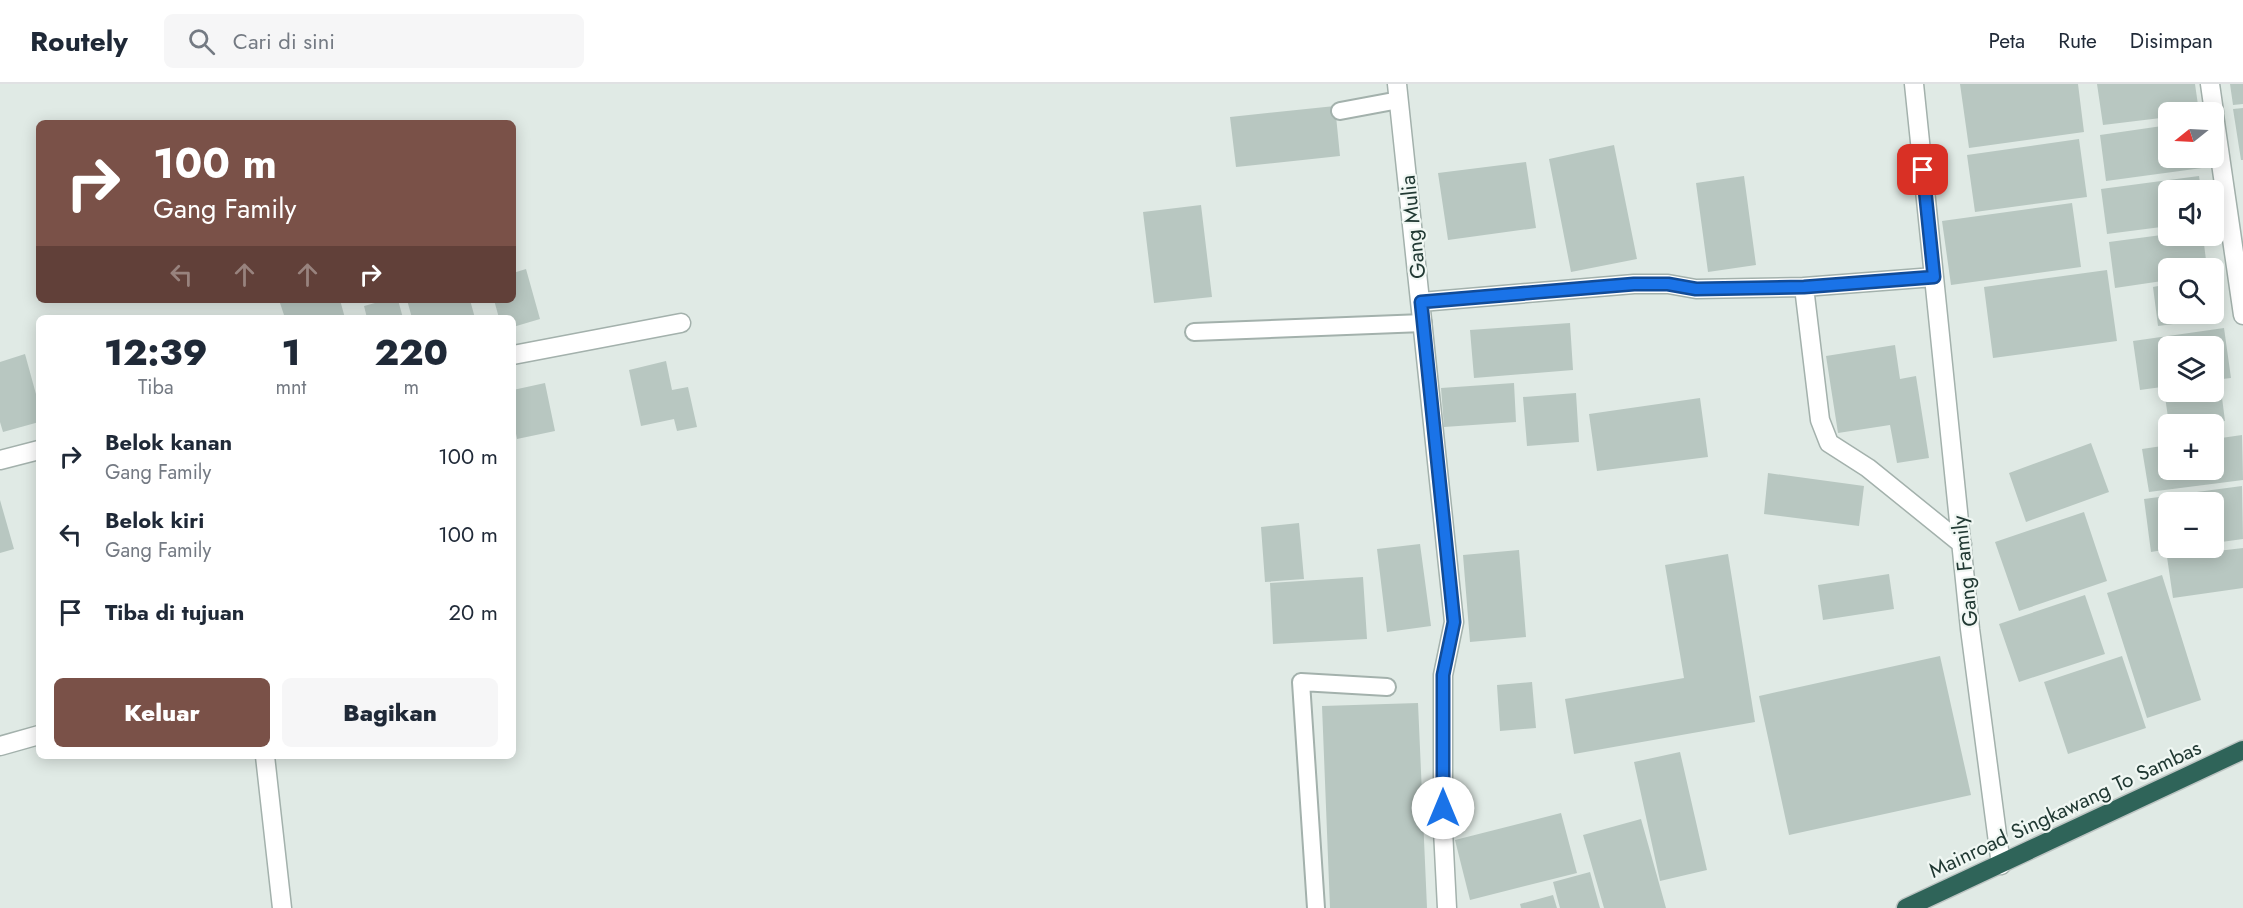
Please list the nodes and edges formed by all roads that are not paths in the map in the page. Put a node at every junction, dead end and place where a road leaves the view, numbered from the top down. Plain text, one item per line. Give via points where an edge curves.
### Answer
1 (1914, 84) edge
2 (2210, 84) edge
3 (1398, 92) edge
4 (2212, 102) edge
5 (1340, 111) dead end
6 (2222, 168) edge
7 (1934, 277) junction
8 (1804, 287) junction
9 (1421, 302) junction
10 (2243, 315) edge
11 (1423, 323) junction
12 (681, 324) dead end
13 (1194, 332) dead end
14 (516, 354) edge
15 (36, 451) edge
16 (0, 460) edge
17 (1962, 544) junction
18 (1387, 687) dead end
19 (36, 736) edge
20 (0, 746) edge
21 (2243, 750) edge
22 (265, 759) edge
23 (2001, 865) junction
24 (282, 908) edge
25 (1316, 908) edge
26 (1448, 908) edge
27 (1906, 908) edge

1 - 7 street, Gang Family
2 - 4 street
3 - 5 lane
3 - 9 street, Gang Mulia
6 - 10 street
7 - 8 street
7 - 17 street, Gang Family
8 - 9 street via 1696,289 1634,284
8 - 17 street via 1820,420 1829,443 1868,468
9 - 11 street, Gang Mulia
11 - 13 lane
11 - 26 street, Gang Mulia via 1454,622 1443,675 1443,830
12 - 14 street
15 - 16 street
17 - 23 street, Gang Family
18 - 25 lane via 1301,682
19 - 20 street
21 - 23 highway, Mainroad Singkawang To Sambas
22 - 24 street
23 - 27 highway, Mainroad Singkawang To Sambas

